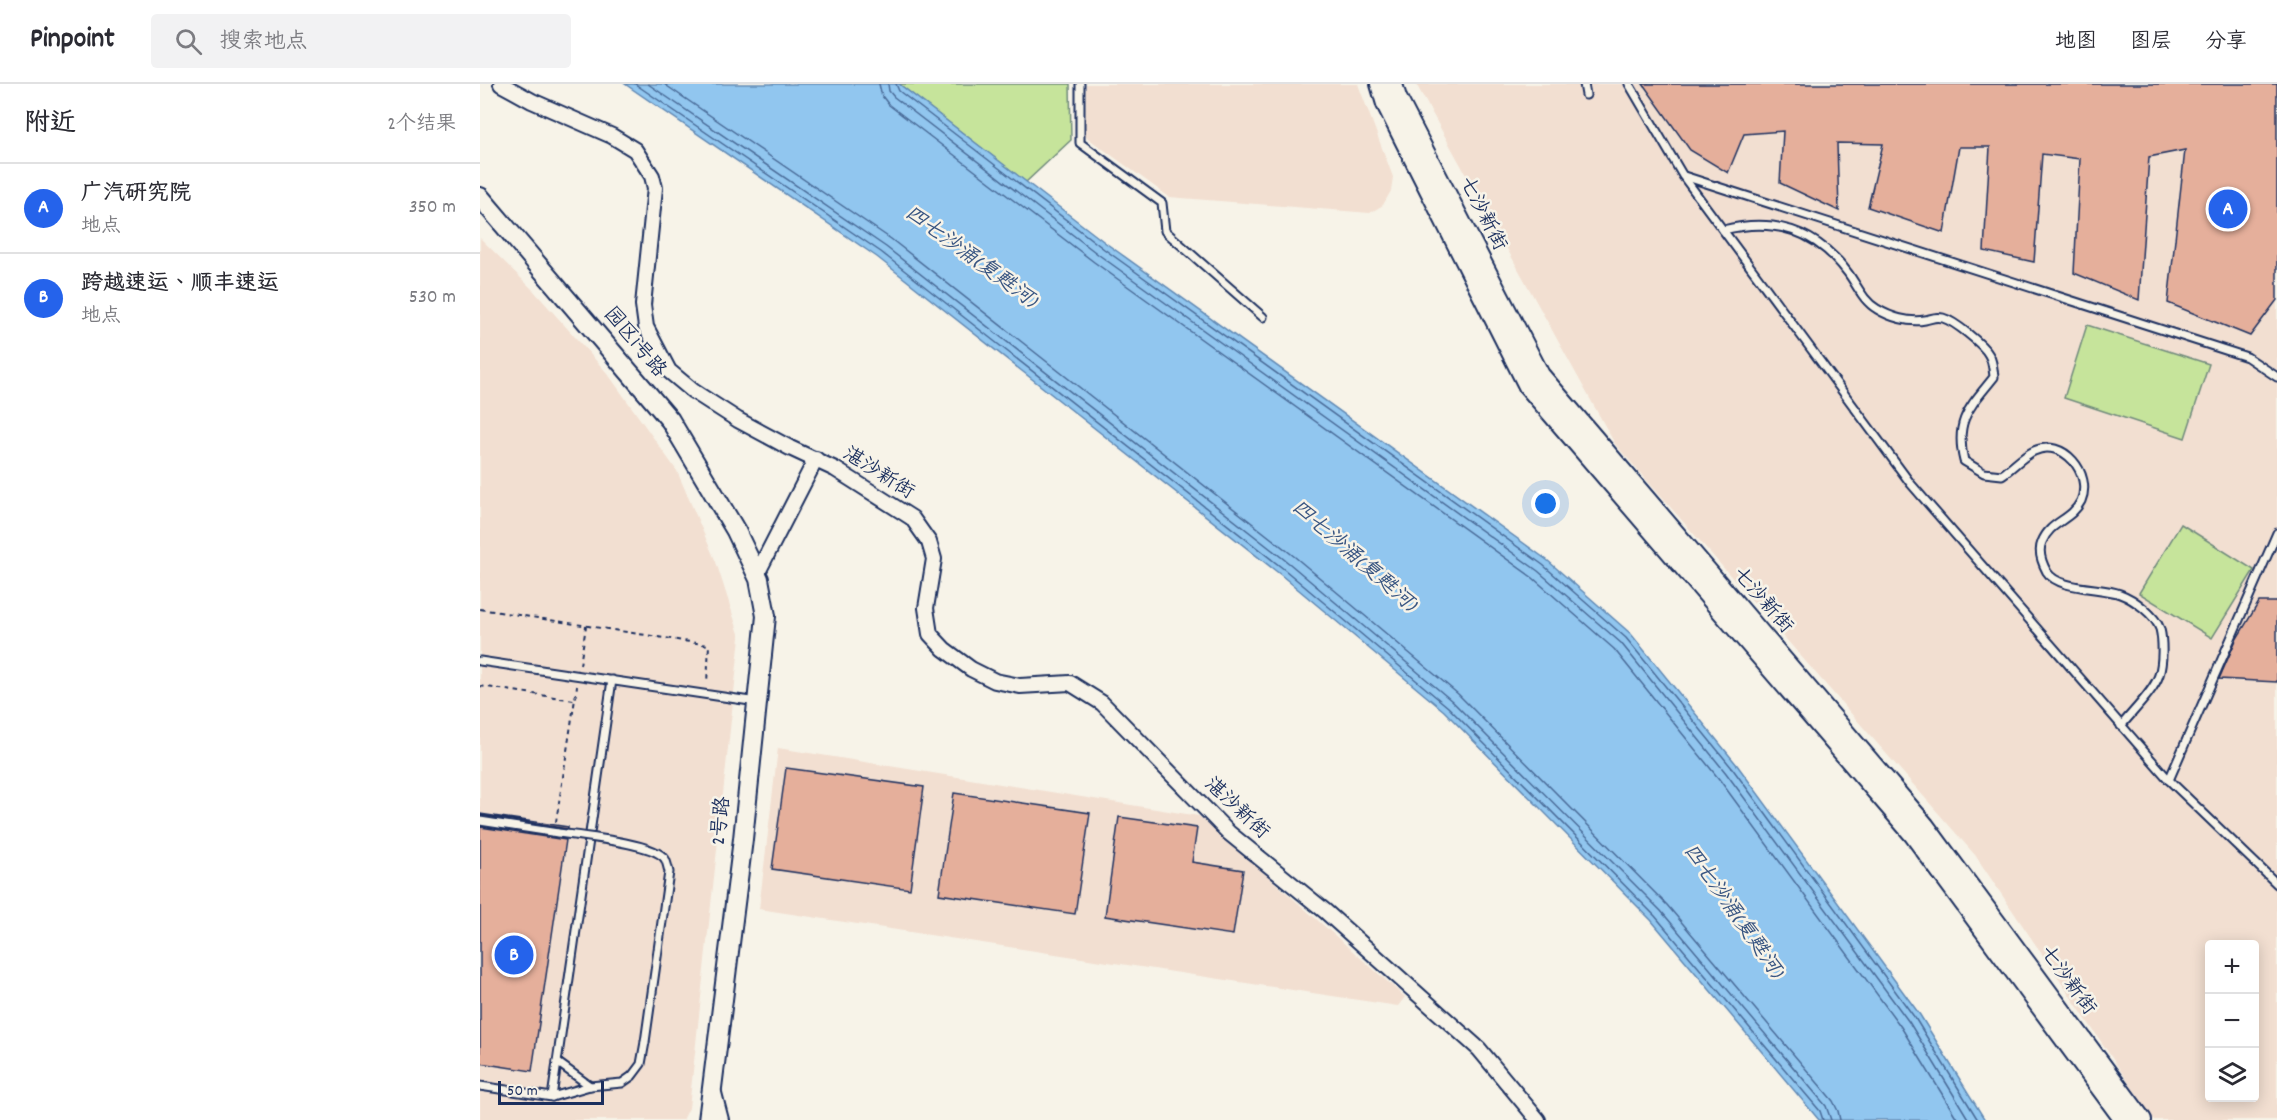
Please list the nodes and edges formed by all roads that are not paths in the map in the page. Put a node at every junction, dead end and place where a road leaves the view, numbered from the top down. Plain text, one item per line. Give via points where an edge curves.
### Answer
1 (501, 84) edge
2 (1080, 84) edge
3 (1380, 84) edge
4 (1393, 84) edge
5 (1584, 84) edge
6 (1629, 84) edge
7 (1586, 95) dead end
8 (1683, 176) junction
9 (480, 197) edge
10 (1724, 230) junction
11 (1263, 317) dead end
12 (2277, 377) edge
13 (816, 459) junction
14 (736, 531) joint
15 (2277, 533) edge
16 (756, 576) junction
17 (480, 661) edge
18 (612, 680) junction
19 (757, 702) junction
20 (2121, 726) junction
21 (2169, 780) junction
22 (480, 821) edge
23 (2277, 884) edge
24 (557, 1062) junction
25 (480, 1086) edge
26 (591, 1086) junction
27 (713, 1089) junction
28 (552, 1097) junction
29 (696, 1120) edge
30 (708, 1120) edge
31 (721, 1120) edge
32 (1538, 1120) edge
33 (2124, 1120) edge
34 (2142, 1120) edge

1 - 13 street, 湛沙新街 via 636,150 655,188 643,305 646,327 659,354 669,371 693,391 768,437
2 - 11 lane via 1080,143 1162,203 1165,231
3 - 33 street, 七沙新街 via 1386,104 1528,386 1913,834
4 - 34 street, 七沙新街 via 1540,375 1925,826
5 - 7 lane
6 - 8 lane
8 - 10 lane
8 - 12 lane via 2247,357
9 - 14 street, 园区1号路 via 670,420
10 - 20 lane via 1911,484
10 - 20 lane via 1775,226 1810,236 1847,272 1873,307 1907,320 1944,318 1988,353 1994,377 1963,420 1960,445 1964,461 1983,472 2002,475 2035,450 2056,448 2068,455 2085,483 2083,498 2076,511 2045,532 2040,545 2042,562 2049,575 2066,583 2120,594 2141,607 2160,628 2159,675
13 - 16 street
13 - 32 street, 湛沙新街 via 912,518 929,542 934,559 926,608 930,634 944,650 994,681 1020,686 1070,683 1102,703 1229,833 1325,911 1479,1049
14 - 16 street, 2号路
15 - 21 lane
16 - 19 street, 2号路 via 766,616
17 - 18 lane
18 - 19 lane
18 - 24 lane
19 - 27 street, 2号路
20 - 21 lane
21 - 23 lane
22 - 26 lane, bridge via 557,829 641,846 666,859 669,872 641,1064 622,1083
24 - 26 lane
24 - 28 lane
25 - 28 lane
26 - 28 lane
27 - 29 street
27 - 30 street, 2号路
27 - 31 street

